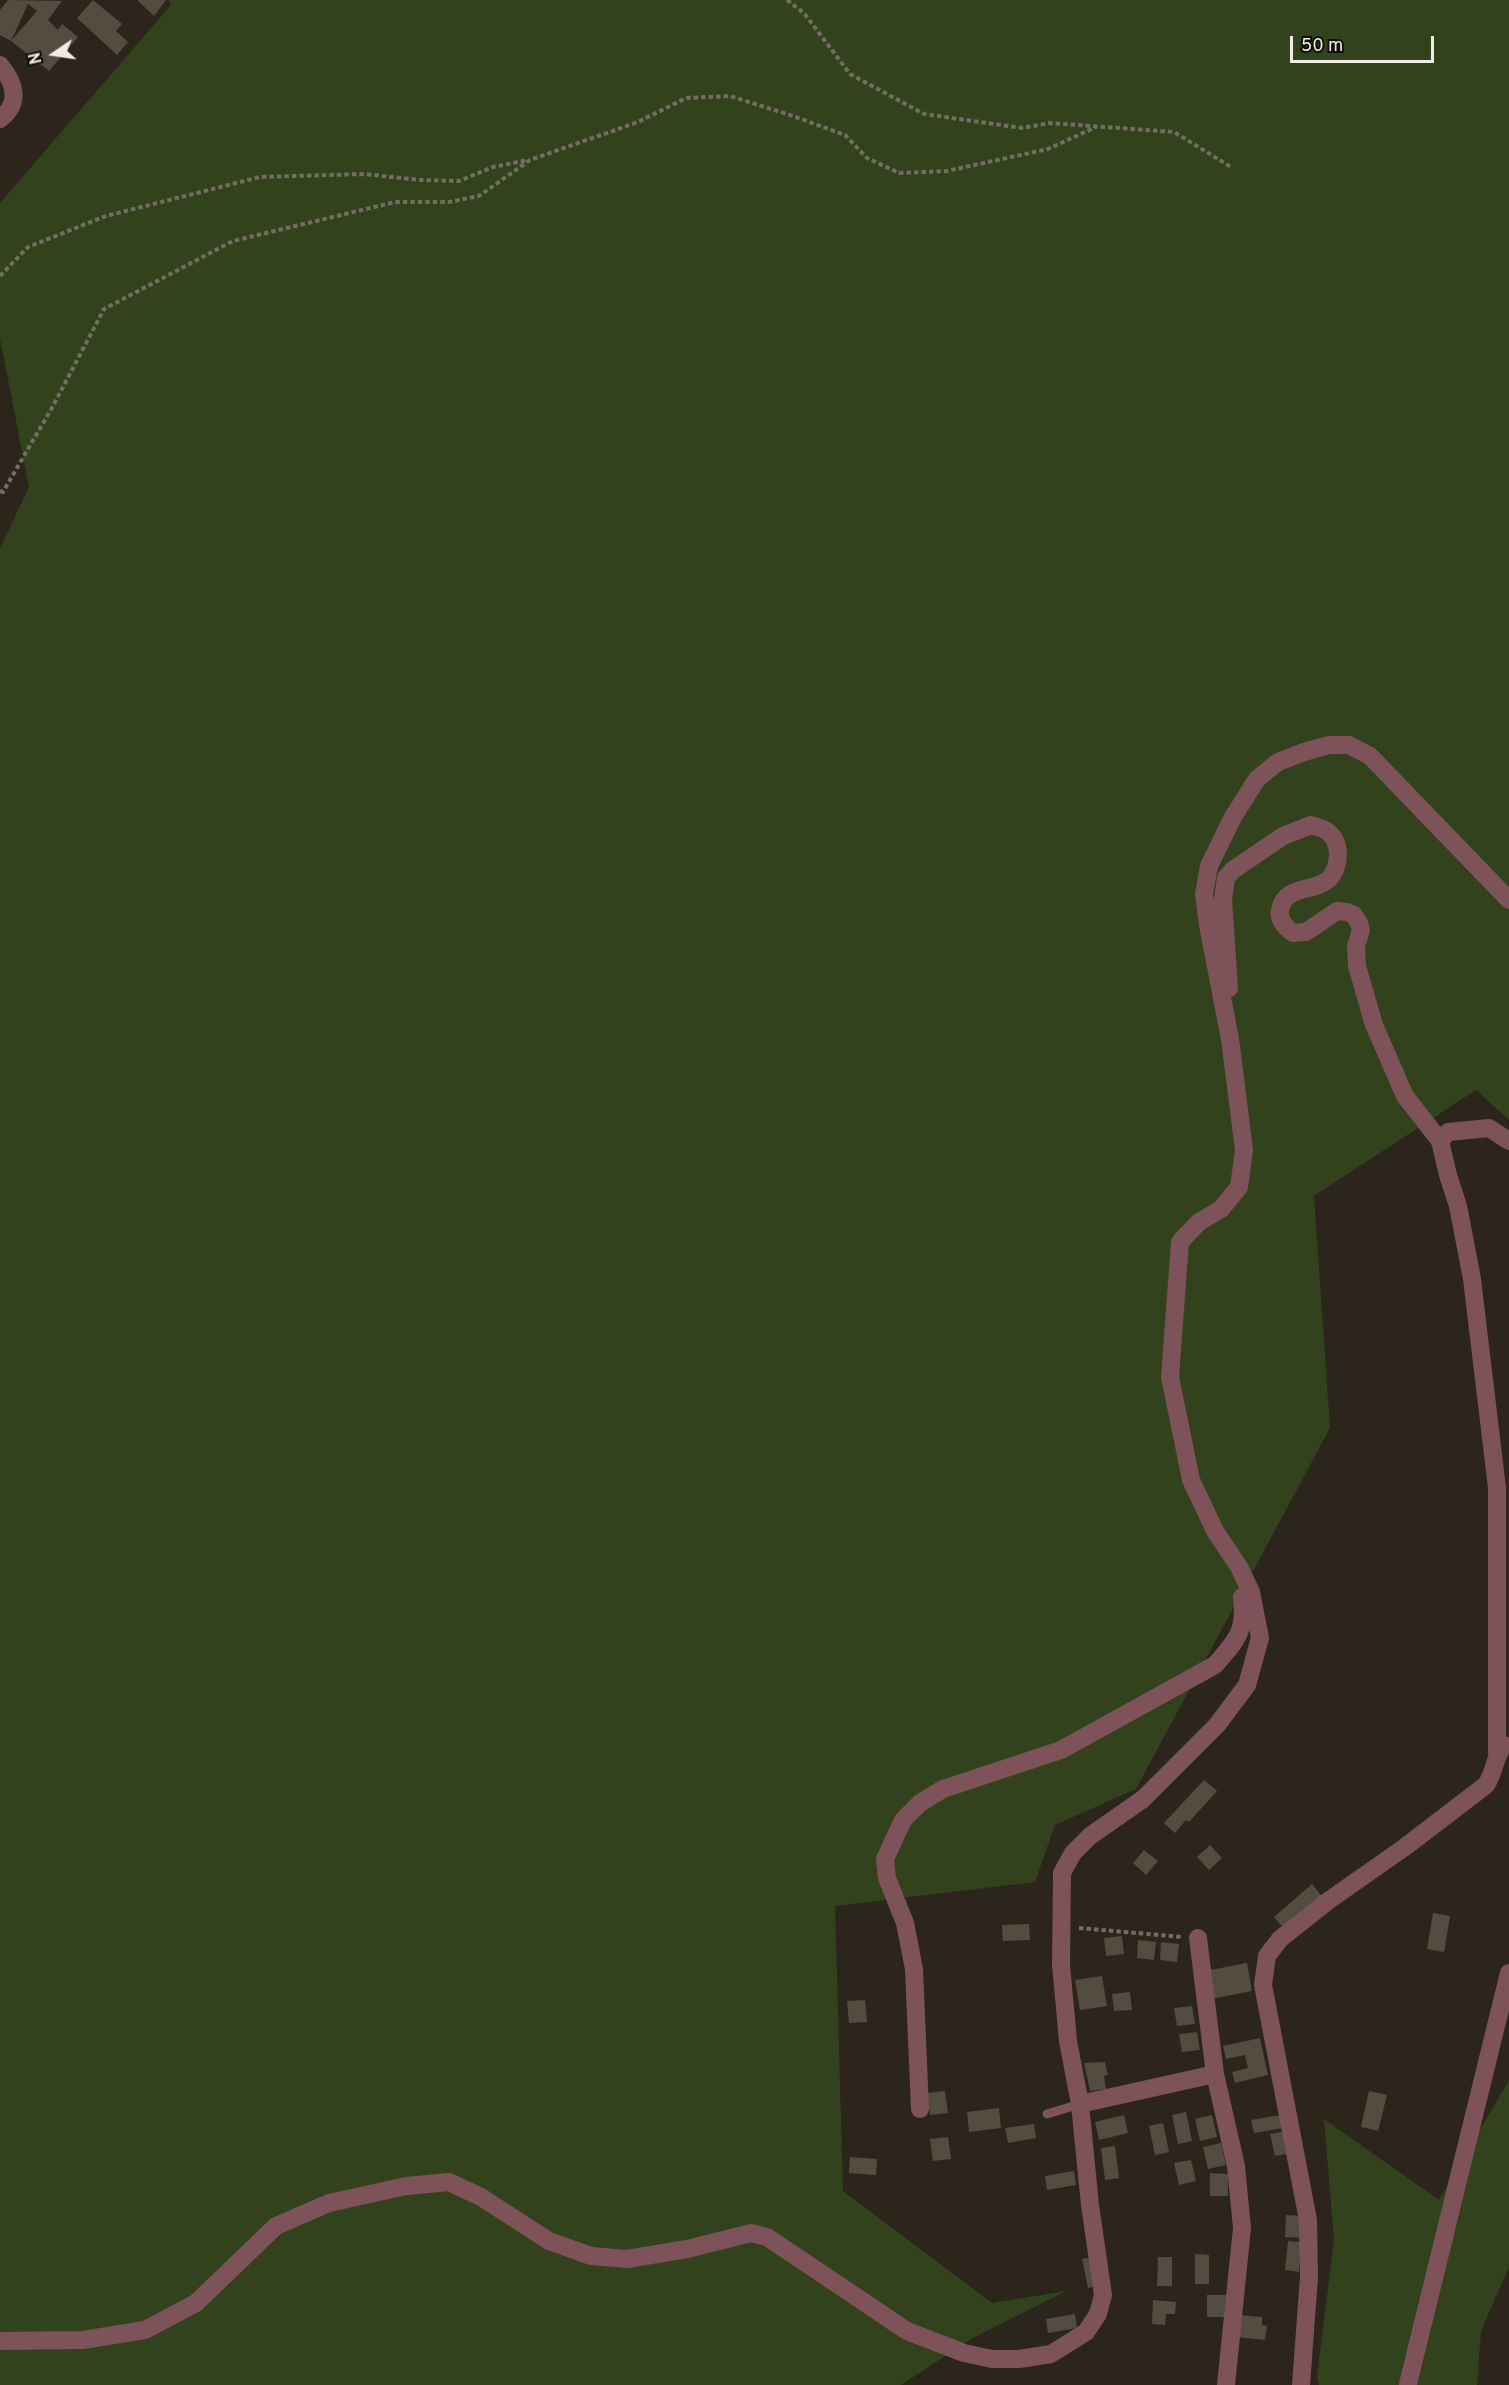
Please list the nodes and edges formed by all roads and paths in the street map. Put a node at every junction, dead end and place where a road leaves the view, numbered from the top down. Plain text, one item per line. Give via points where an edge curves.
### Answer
1 (787, 0) edge
2 (0, 65) edge
3 (0, 119) edge
4 (1096, 127) junction
5 (530, 160) junction
6 (1231, 167) dead end
7 (0, 276) edge
8 (0, 491) edge
9 (1509, 900) edge
10 (1230, 1038) junction
11 (1440, 1141) junction
12 (1509, 1141) edge
13 (1239, 1567) junction
14 (1509, 1739) edge
15 (1497, 1753) junction
16 (1060, 1920) junction
17 (1198, 1938) joint
18 (1509, 1973) edge
19 (1215, 2074) junction
20 (1080, 2104) junction
21 (920, 2109) dead end
22 (1047, 2114) dead end
23 (0, 2341) edge
24 (1408, 2384) edge
25 (1226, 2385) edge
26 (1301, 2385) edge

1 - 4 path via 804,13 850,74 924,114 1022,128 1050,123
2 - 3 street via 11,79 14,99 10,110
4 - 5 path via 1048,149 947,171 899,173 867,158 845,135 793,116 730,96 686,98 639,122
4 - 6 path via 1174,132
5 - 7 path via 494,167 459,181 364,174 260,177 105,216 28,247
5 - 8 path via 479,196 449,202 395,202 233,241 104,309 53,406 3,492
9 - 10 street via 1370,756 1349,746 1329,745 1278,762 1257,779 1233,817 1209,866 1204,894
10 - 11 street via 1223,899 1226,878 1283,836 1311,825 1329,832 1338,847 1337,867 1328,880 1295,890 1282,903 1279,915 1293,933 1306,932 1337,911 1354,915 1361,930 1356,946 1357,966 1374,1025 1405,1096
10 - 13 street via 1244,1150 1239,1187 1221,1209 1199,1222 1180,1242 1170,1377 1191,1480 1215,1531
11 - 12 street via 1448,1132 1490,1128
11 - 15 street via 1472,1279 1497,1488
13 - 16 street via 1251,1592 1260,1638 1247,1685 1217,1725 1143,1799 1090,1836 1073,1853 1062,1873
13 - 21 street via 1242,1630 1215,1665 1060,1750 943,1790 920,1803 903,1820 885,1859 887,1878 905,1923 914,1969
14 - 15 street
15 - 26 street via 1486,1785 1328,1901 1280,1939 1267,1956 1263,1985 1308,2220 1309,2277
16 - 17 path via 1071,1928
16 - 20 street via 1068,2041
17 - 19 street
18 - 24 street
19 - 20 street
19 - 25 street via 1236,2166 1242,2228
20 - 22 lane
20 - 23 street via 1104,2295 1086,2332 1051,2354 992,2359 964,2353 907,2331 767,2237 751,2233 627,2259 591,2256 549,2241 482,2197 449,2182 406,2186 329,2203 276,2226 196,2303 145,2330 83,2340

